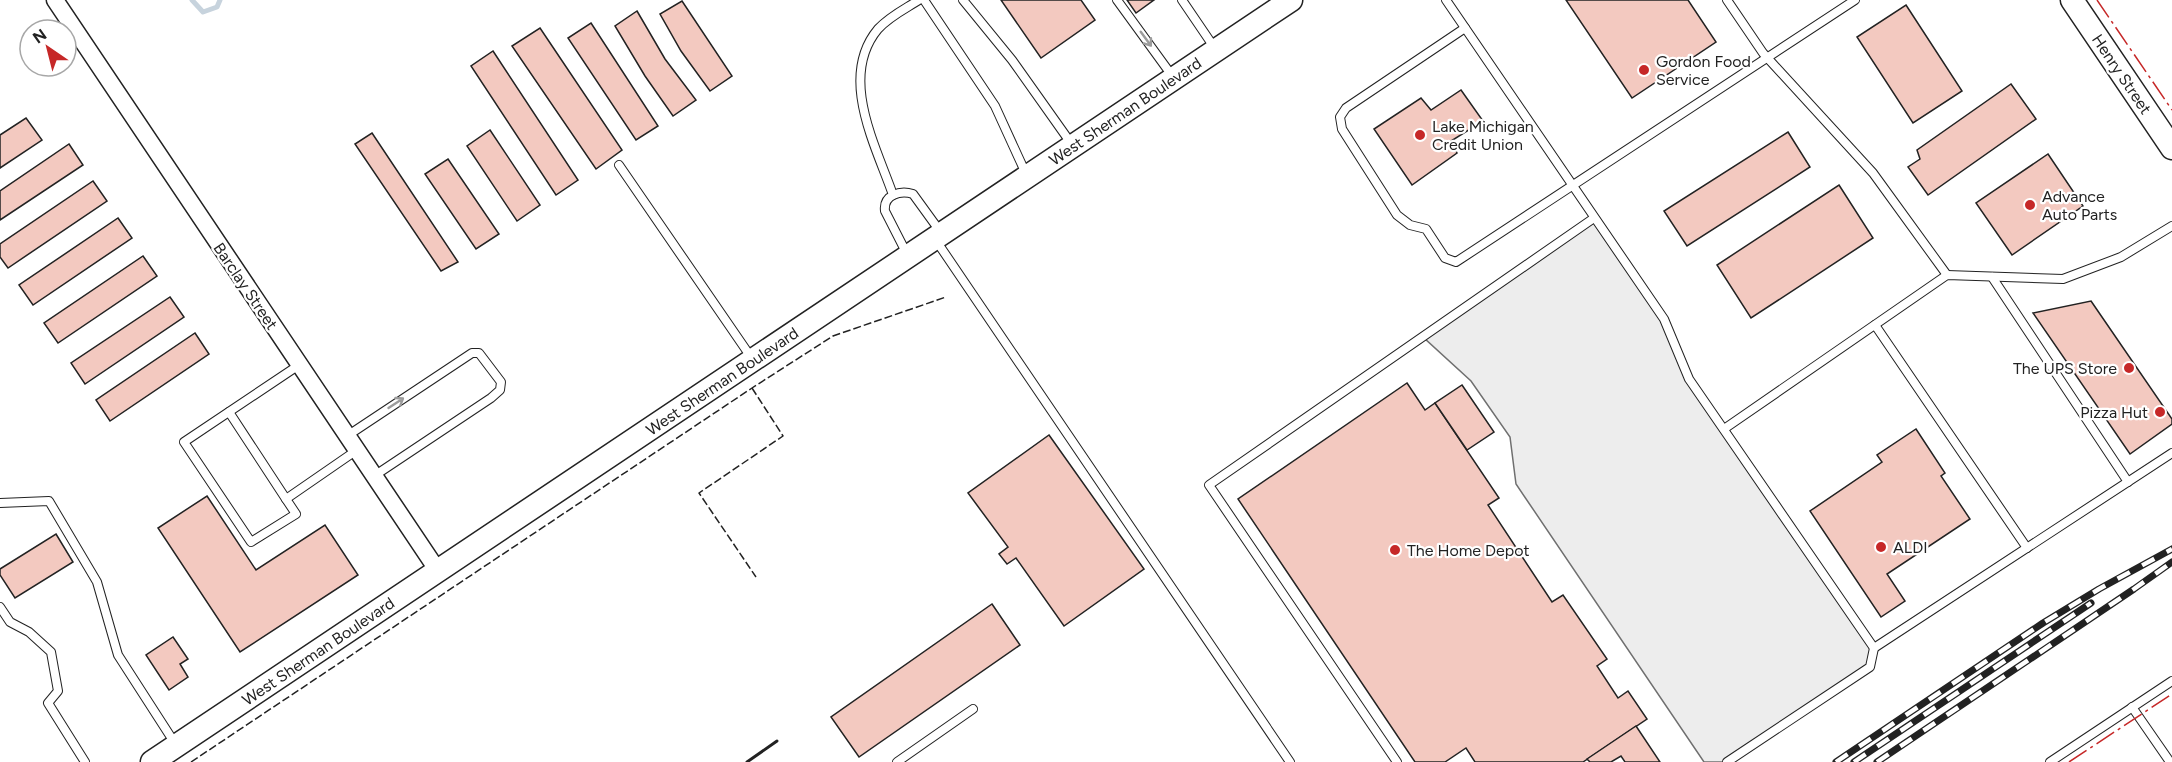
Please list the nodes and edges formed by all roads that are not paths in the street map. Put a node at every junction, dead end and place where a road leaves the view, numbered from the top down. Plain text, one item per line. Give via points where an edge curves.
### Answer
1 (55, 0) edge
2 (920, 0) edge
3 (924, 0) edge
4 (963, 0) edge
5 (1117, 0) edge
6 (1182, 0) edge
7 (1291, 0) edge
8 (1446, 0) edge
9 (1727, 0) edge
10 (1855, 0) edge
11 (2072, 0) edge
12 (1465, 28) junction
13 (1216, 50) junction
14 (1768, 58) junction
15 (1174, 78) junction
16 (1073, 146) junction
17 (2172, 148) edge
18 (619, 165) dead end
19 (1028, 176) junction
20 (1573, 187) junction
21 (893, 195) junction
22 (1594, 218) junction
23 (2172, 226) edge
24 (939, 236) junction
25 (908, 256) junction
26 (1947, 275) junction
27 (1992, 277) junction
28 (1875, 325) junction
29 (753, 360) junction
30 (299, 364) junction
31 (229, 412) junction
32 (1724, 429) junction
33 (352, 443) junction
34 (2172, 453) edge
35 (374, 476) junction
36 (2128, 482) junction
37 (286, 499) junction
38 (0, 502) edge
39 (2027, 548) junction
40 (438, 571) junction
41 (0, 607) edge
42 (1874, 648) junction
43 (2172, 681) edge
44 (2132, 706) junction
45 (973, 709) dead end
46 (176, 746) junction
47 (85, 762) edge
48 (152, 762) edge
49 (897, 762) edge
50 (1290, 762) edge
51 (1397, 762) edge
52 (1727, 762) edge
53 (2050, 762) edge
54 (2170, 762) edge

1 - 30 street, Barclay Street
2 - 21 lane via 891,17 878,30 868,45 861,69 860,92 867,122
3 - 19 lane via 995,105
4 - 16 lane via 1012,60
5 -> 15 lane
6 - 13 lane
7 - 13 main road, West Sherman Boulevard
8 - 12 lane
9 - 14 lane
10 - 14 lane
11 - 17 main road, Henry Street
12 - 20 lane
12 - 20 lane via 1346,108 1340,117 1342,129 1397,215 1410,225 1426,229 1445,258 1456,262
13 - 15 main road, West Sherman Boulevard
14 - 20 lane
14 - 26 lane via 1873,173
15 - 16 main road, West Sherman Boulevard
16 - 19 main road, West Sherman Boulevard
18 - 29 lane
19 - 24 main road, West Sherman Boulevard
20 - 22 lane
21 - 24 lane via 913,194
21 - 25 lane via 884,205 885,211
22 - 32 lane via 1664,319 1689,379
22 - 51 lane via 1209,485
23 - 27 lane via 2121,257 2063,279
24 - 25 main road, West Sherman Boulevard
24 - 50 lane
25 - 29 main road, West Sherman Boulevard
26 - 27 lane
26 - 28 lane
27 - 36 lane
28 - 32 lane
28 - 39 lane
29 - 40 main road, West Sherman Boulevard
30 - 31 lane
30 - 33 street, Barclay Street
31 - 37 lane
31 - 37 lane via 184,442 251,542 296,514
32 - 42 lane
33 - 35 street, Barclay Street
33 -> 35 lane via 472,353 479,352 501,382 500,390 491,398
33 - 37 lane
34 - 36 lane
35 - 40 street, Barclay Street
36 - 39 lane
38 - 46 lane via 49,501 97,582 118,655
39 - 42 lane
40 - 46 main road, West Sherman Boulevard
41 - 47 lane via 10,622 29,632 51,652 58,691 48,704
42 - 52 lane via 1870,668
43 - 44 lane
44 - 53 lane
44 - 54 lane
45 - 49 lane
46 - 48 main road, West Sherman Boulevard

